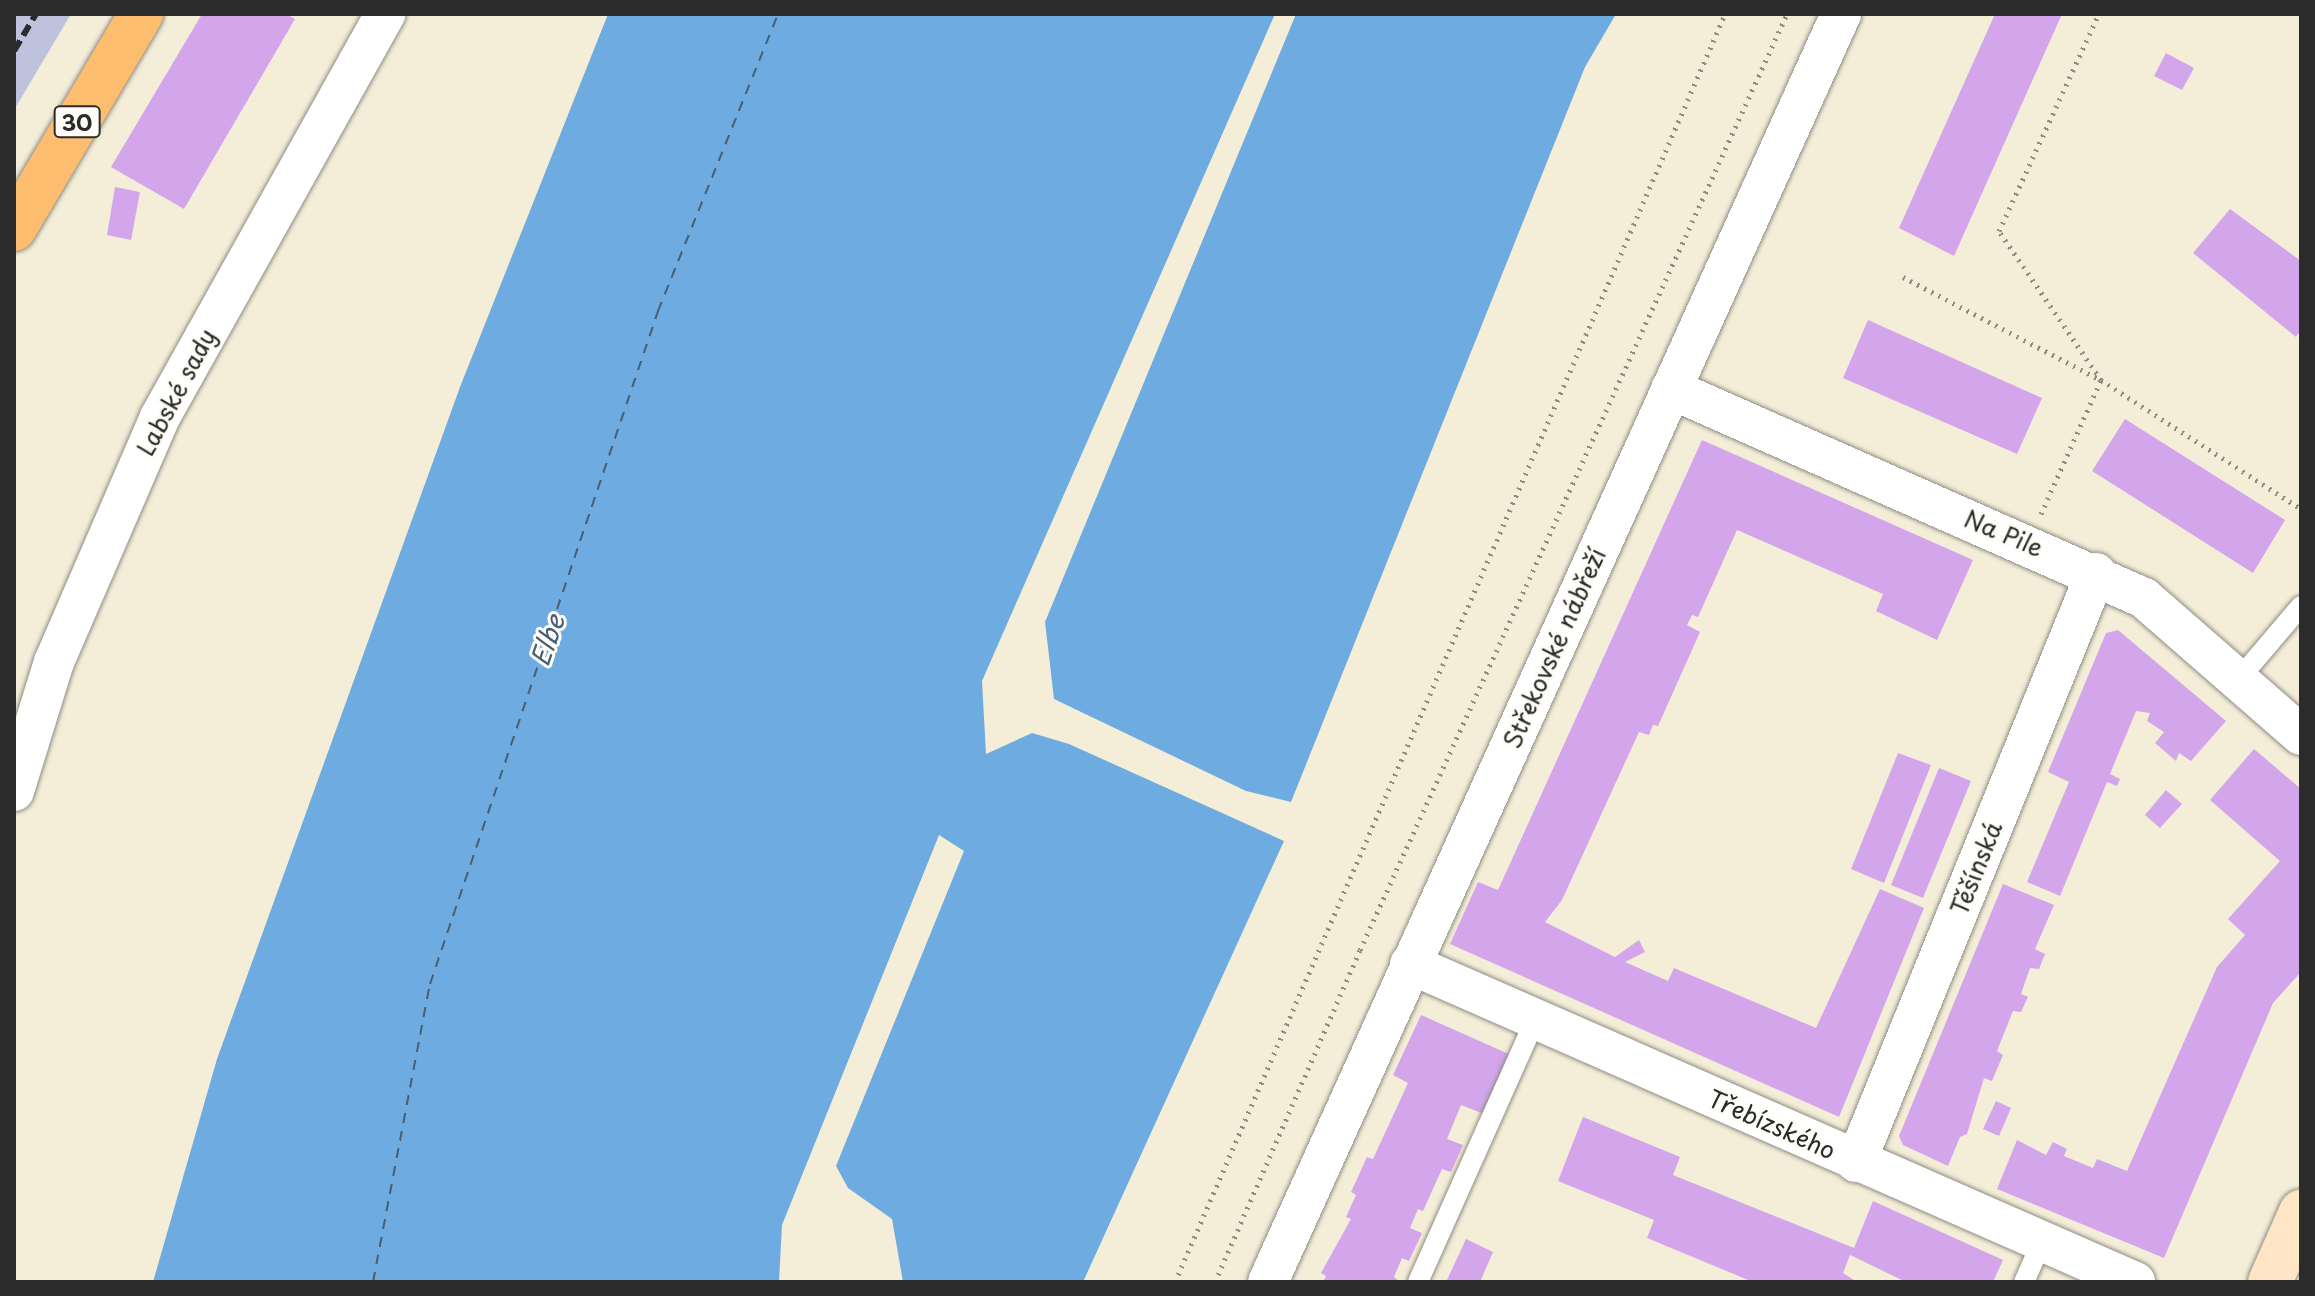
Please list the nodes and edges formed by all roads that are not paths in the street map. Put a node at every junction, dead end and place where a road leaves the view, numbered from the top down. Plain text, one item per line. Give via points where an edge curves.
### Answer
1 (141, 14) edge
2 (385, 14) edge
3 (1841, 14) edge
4 (14, 229) edge
5 (1671, 389) junction
6 (2096, 573) junction
7 (2301, 606) edge
8 (2238, 680) junction
9 (2301, 735) edge
10 (14, 791) edge
11 (1410, 964) junction
12 (1535, 1020) junction
13 (1856, 1162) junction
14 (2301, 1212) edge
15 (2041, 1244) junction
16 (1268, 1282) edge
17 (1418, 1282) edge
18 (2024, 1282) edge
19 (2135, 1282) edge
20 (2270, 1282) edge

1 - 4 main road, 30
2 - 10 street, Labské sady via 160,417 65,634
3 - 5 street, Střekovské nábřeží
5 - 6 street, Na Pile
5 - 11 street, Střekovské nábřeží
6 - 8 street, Na Pile via 2144,598
6 - 13 street, Těšínská
7 - 8 lane
8 - 9 street, Na Pile
11 - 12 street, Třebízského
11 - 16 street, Střekovské nábřeží
12 - 13 street, Třebízského
12 - 17 lane
13 - 15 street, Třebízského
14 - 20 main road
15 - 18 lane
15 - 19 street, Třebízského

